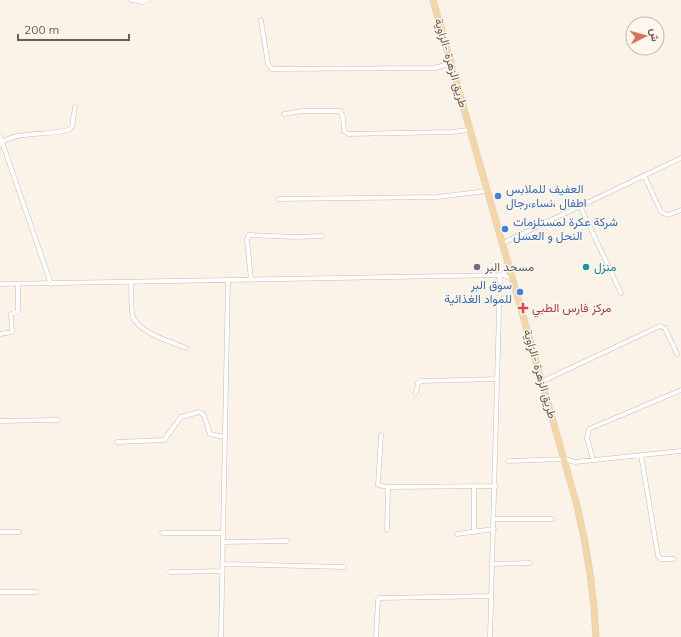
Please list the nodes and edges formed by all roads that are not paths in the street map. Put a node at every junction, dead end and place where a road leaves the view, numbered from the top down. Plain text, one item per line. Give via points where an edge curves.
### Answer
1 (131, 0) edge
2 (148, 0) edge
3 (433, 0) edge
4 (261, 20) dead end
5 (451, 63) junction
6 (75, 107) dead end
7 (284, 114) dead end
8 (470, 130) junction
9 (0, 136) edge
10 (1, 143) edge
11 (681, 158) edge
12 (644, 175) junction
13 (488, 191) junction
14 (278, 199) dead end
15 (580, 206) junction
16 (681, 210) edge
17 (322, 236) dead end
18 (502, 243) junction
19 (509, 266) junction
20 (501, 275) junction
21 (512, 279) junction
22 (228, 280) junction
23 (251, 280) junction
24 (131, 282) junction
25 (0, 284) edge
26 (18, 284) junction
27 (51, 284) junction
28 (621, 293) dead end
29 (0, 334) edge
30 (186, 348) dead end
31 (677, 354) dead end
32 (498, 379) junction
33 (542, 381) junction
34 (681, 390) edge
35 (416, 393) dead end
36 (58, 420) dead end
37 (0, 421) edge
38 (381, 435) dead end
39 (224, 437) junction
40 (117, 442) dead end
41 (681, 451) edge
42 (641, 455) junction
43 (565, 459) junction
44 (593, 460) junction
45 (508, 461) dead end
46 (575, 462) junction
47 (567, 467) junction
48 (474, 486) junction
49 (496, 486) junction
50 (388, 487) junction
51 (494, 519) junction
52 (552, 519) dead end
53 (494, 529) junction
54 (387, 530) dead end
55 (0, 532) edge
56 (19, 532) dead end
57 (474, 532) junction
58 (162, 533) dead end
59 (223, 533) junction
60 (457, 534) dead end
61 (287, 541) dead end
62 (223, 542) junction
63 (674, 559) dead end
64 (530, 563) dead end
65 (223, 564) junction
66 (492, 564) junction
67 (344, 567) dead end
68 (170, 572) dead end
69 (223, 572) junction
70 (0, 592) edge
71 (36, 592) dead end
72 (491, 596) junction
73 (221, 637) edge
74 (376, 637) edge
75 (490, 637) edge
76 (596, 637) edge

1 - 2 street
3 - 5 main road, طريق الزهرة -الزاوية
4 - 5 street via 268,64 272,69 435,68
5 - 8 main road, طريق الزهرة -الزاوية
6 - 10 street via 72,127 68,130 26,135
7 - 8 street via 302,111 340,111 344,131 348,134
8 - 13 main road, طريق الزهرة -الزاوية
9 - 10 street
10 - 27 street
11 - 12 street
12 - 15 street
12 - 16 street via 661,212 668,215
13 - 14 street via 437,197
13 - 18 main road, طريق الزهرة -الزاوية
15 - 18 street
15 - 28 street
17 - 23 street via 249,235 247,239
18 - 19 main road, طريق الزهرة -الزاوية
19 - 20 street
19 - 21 main road, طريق الزهرة -الزاوية
20 - 21 street
20 - 23 street
20 - 32 street
21 - 33 main road, طريق الزهرة -الزاوية
22 - 23 street
22 - 24 street
22 - 39 street
24 - 27 street
24 - 30 street via 133,316 138,325
25 - 26 street
26 - 27 street
26 - 29 street via 18,309 11,314 12,332
31 - 33 street via 665,328 660,326
32 - 35 street via 421,382 418,383
32 - 49 street
33 - 43 main road, طريق الزهرة -الزاوية
34 - 44 street via 589,429 587,438
36 - 37 street
38 - 50 street via 378,485
39 - 40 street via 210,434 204,415 199,412 181,417 164,440
39 - 59 street
41 - 42 street
42 - 44 street
42 - 63 street via 658,556 661,560
43 - 45 street
43 - 46 street
43 - 47 main road, طريق الزهرة -الزاوية
44 - 46 street
46 - 47 street
47 - 76 main road, طريق الزهرة -الزاوية via 585,541
48 - 49 street
48 - 50 street
48 - 57 street
49 - 51 street
50 - 54 street
51 - 52 street
51 - 53 street
53 - 57 street
53 - 66 street
55 - 56 street
57 - 60 street
58 - 59 street
59 - 62 street
61 - 62 street
62 - 65 street
64 - 66 street
65 - 67 street
65 - 69 street
66 - 72 street
68 - 69 street
69 - 73 street
70 - 71 street
72 - 74 street via 380,598
72 - 75 street

